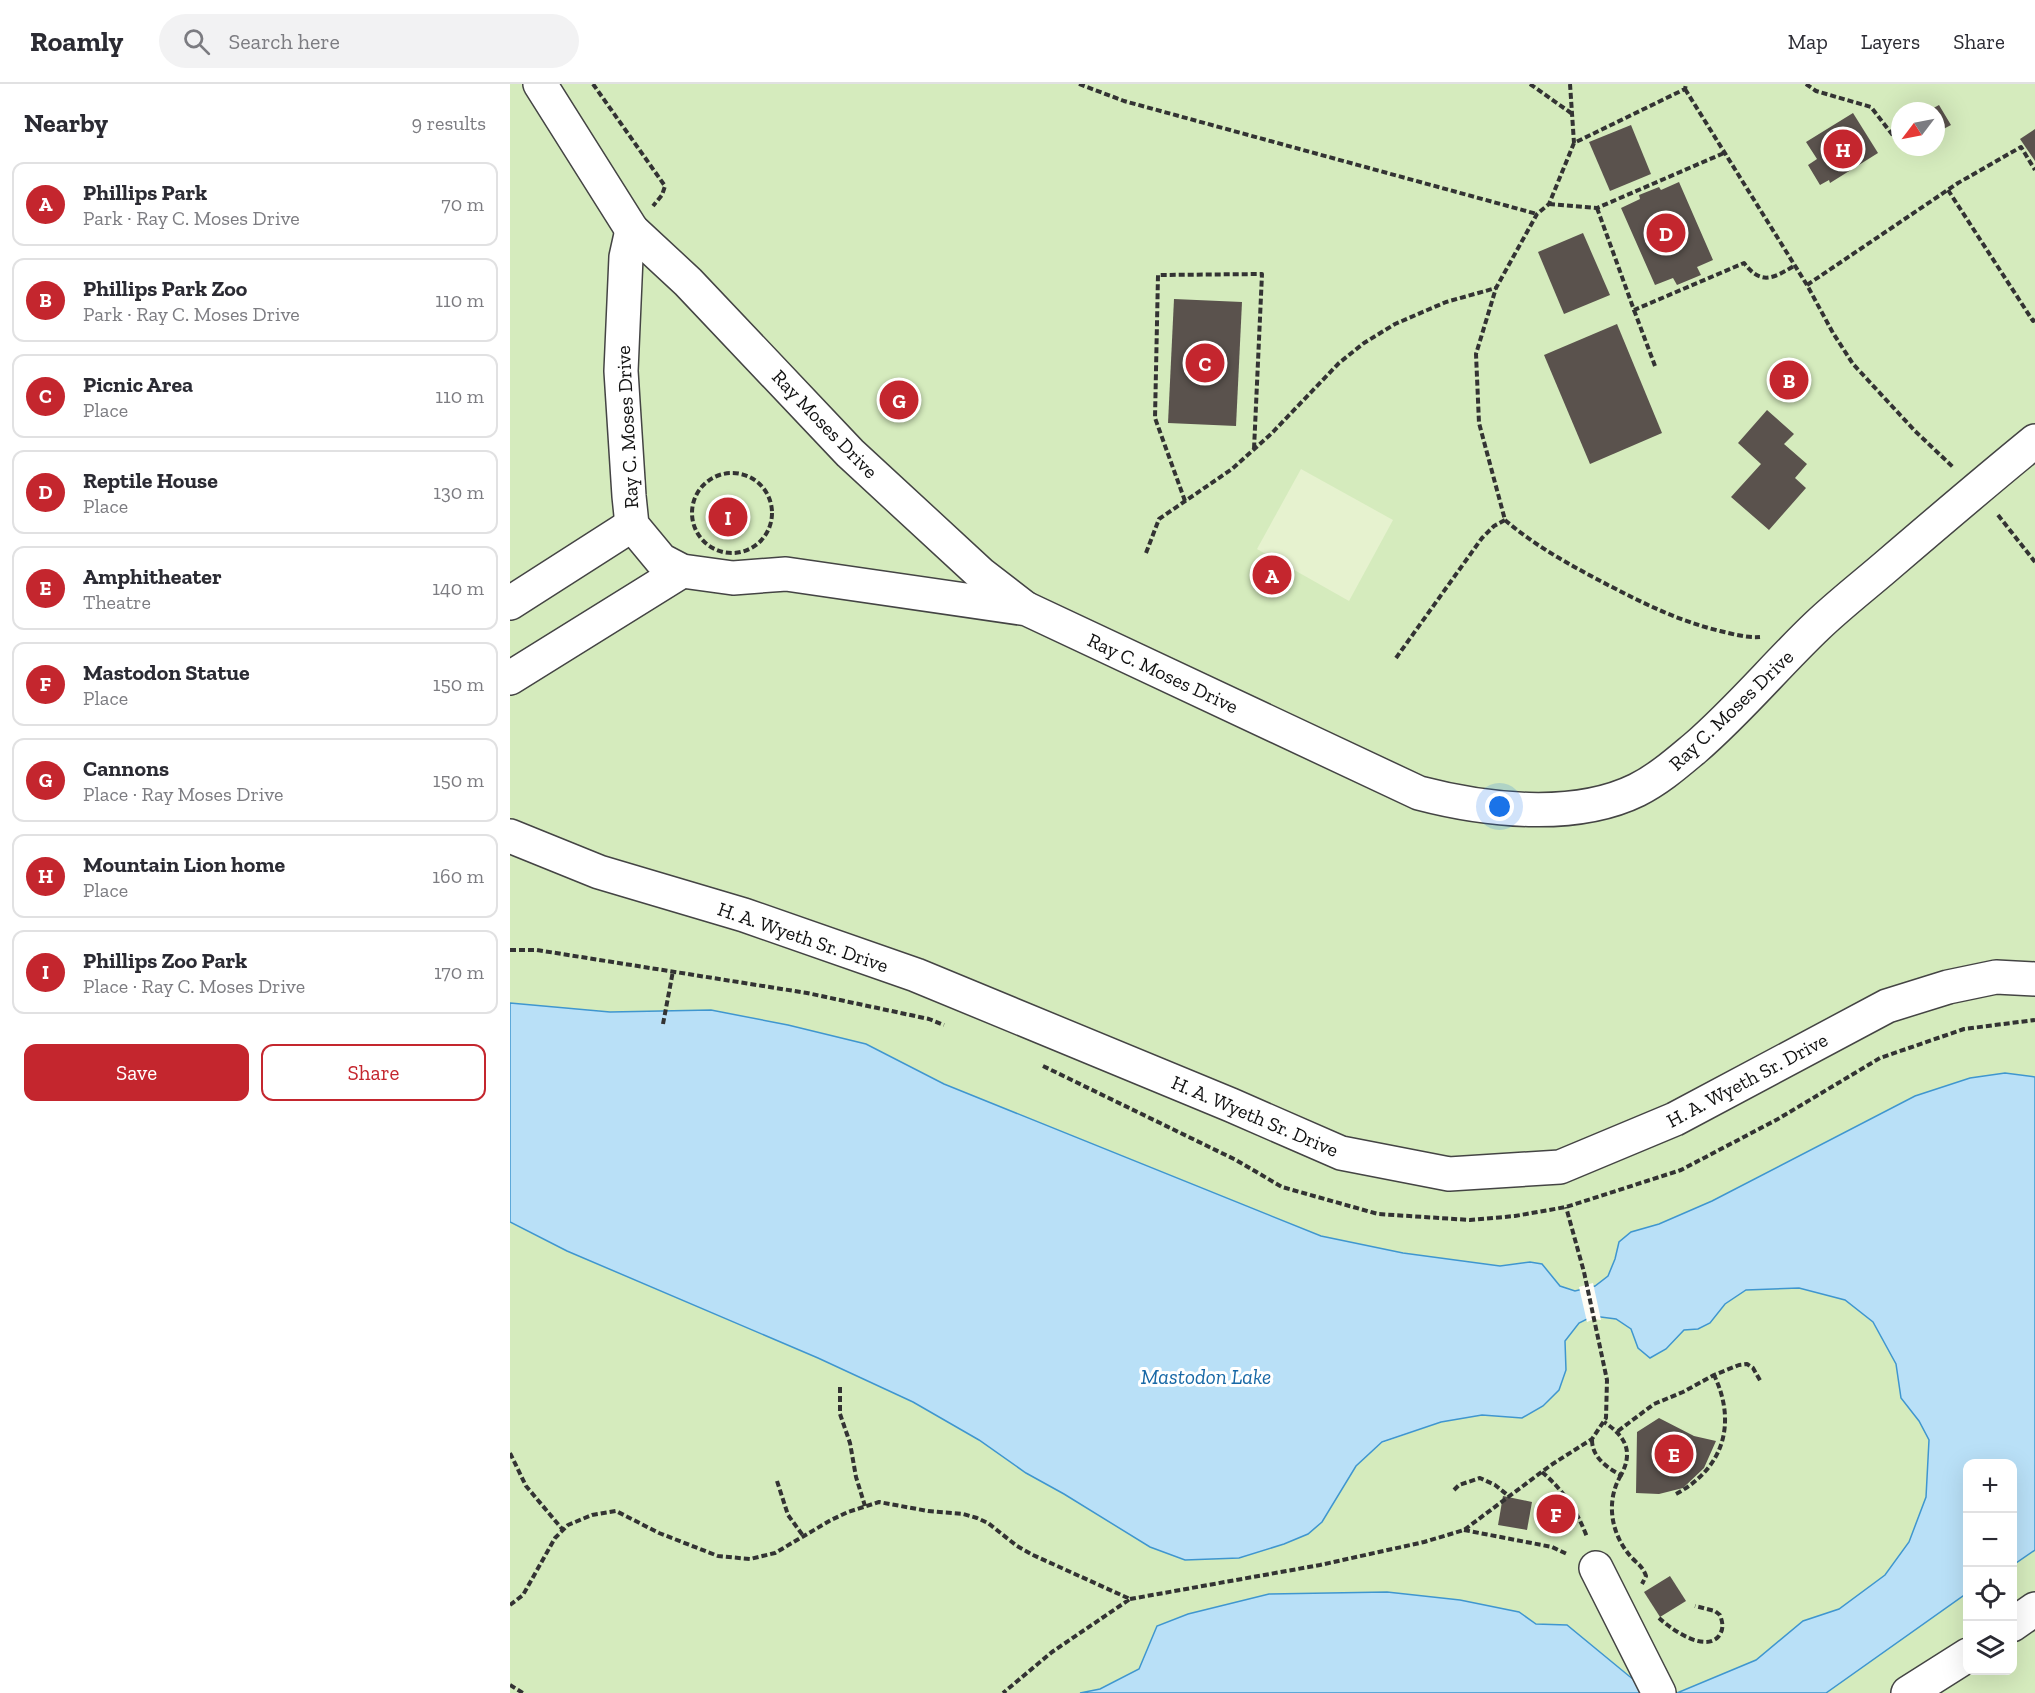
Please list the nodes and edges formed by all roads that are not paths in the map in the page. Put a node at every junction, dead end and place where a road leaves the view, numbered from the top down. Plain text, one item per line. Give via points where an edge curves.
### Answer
1 (540, 84) edge
2 (643, 218) junction
3 (2035, 441) edge
4 (632, 525) junction
5 (681, 571) junction
6 (510, 603) edge
7 (1026, 609) junction
8 (510, 678) edge
9 (510, 836) edge
10 (2035, 979) edge
11 (1596, 1568) road end
12 (2035, 1609) edge
13 (2017, 1622) edge
14 (1963, 1658) edge
15 (1659, 1693) edge
16 (1908, 1693) edge

1 - 2 street
2 - 4 street, Ray C. Moses Drive via 626,257 621,371
2 - 7 street, Ray Moses Drive via 688,282 850,453 981,574
3 - 7 street, Ray C. Moses Drive via 1818,626 1717,729 1671,769 1616,798 1565,809 1466,804 1419,793
4 - 5 street, Ray C. Moses Drive via 661,560
4 - 6 street
5 - 7 street, Ray C. Moses Drive via 733,578 786,574
5 - 8 street
9 - 10 street, H. A. Wyeth Sr. Drive via 599,872 744,915 916,975 1341,1153 1449,1174 1560,1167 1675,1119 1887,1006 1996,977
11 - 15 street
12 - 13 street
14 - 16 street

